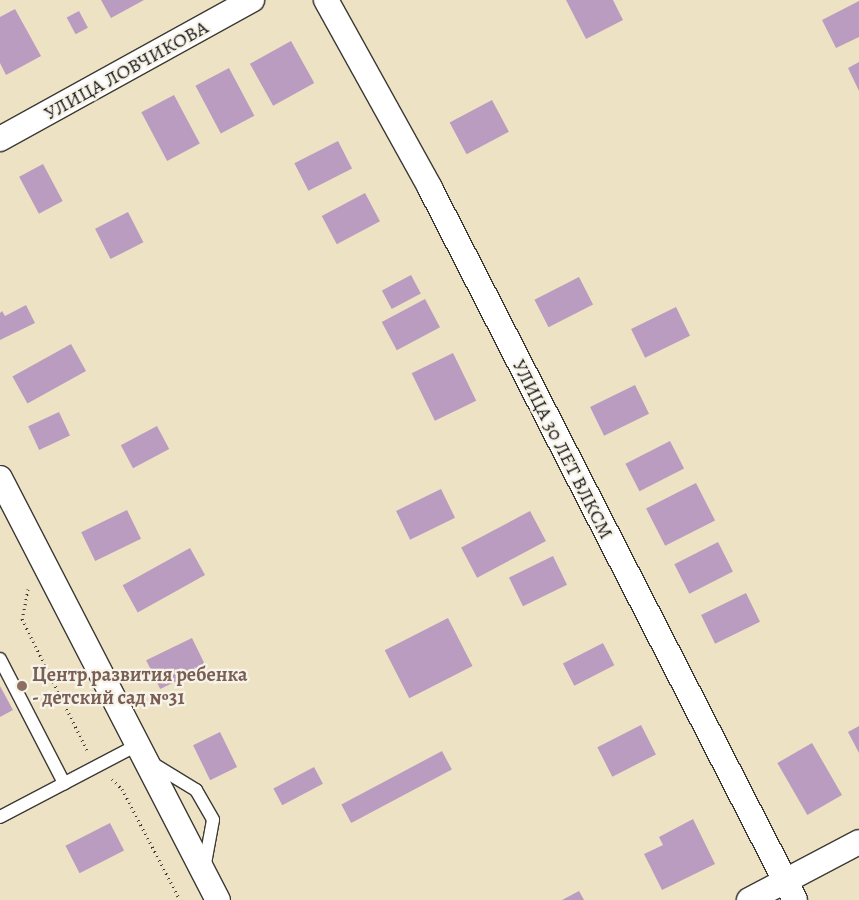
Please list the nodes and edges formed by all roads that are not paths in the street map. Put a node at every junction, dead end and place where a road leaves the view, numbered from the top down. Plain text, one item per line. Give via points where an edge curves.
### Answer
1 (252, 0) edge
2 (326, 0) edge
3 (0, 139) edge
4 (0, 478) edge
5 (0, 659) edge
6 (141, 752) junction
7 (64, 783) junction
8 (0, 817) edge
9 (859, 842) edge
10 (203, 871) junction
11 (790, 891) edge
12 (218, 900) edge
13 (749, 900) edge

1 - 3 street, УЛИЦА ЛОВЧИКОВА
2 - 11 street, УЛИЦА 30 ЛЕТ ВЛКСМ via 430,188
4 - 6 street
5 - 7 lane
6 - 7 lane via 100,764
6 - 10 street
6 - 10 lane via 196,790 213,820
7 - 8 lane
9 - 11 street
10 - 12 street
11 - 13 street

